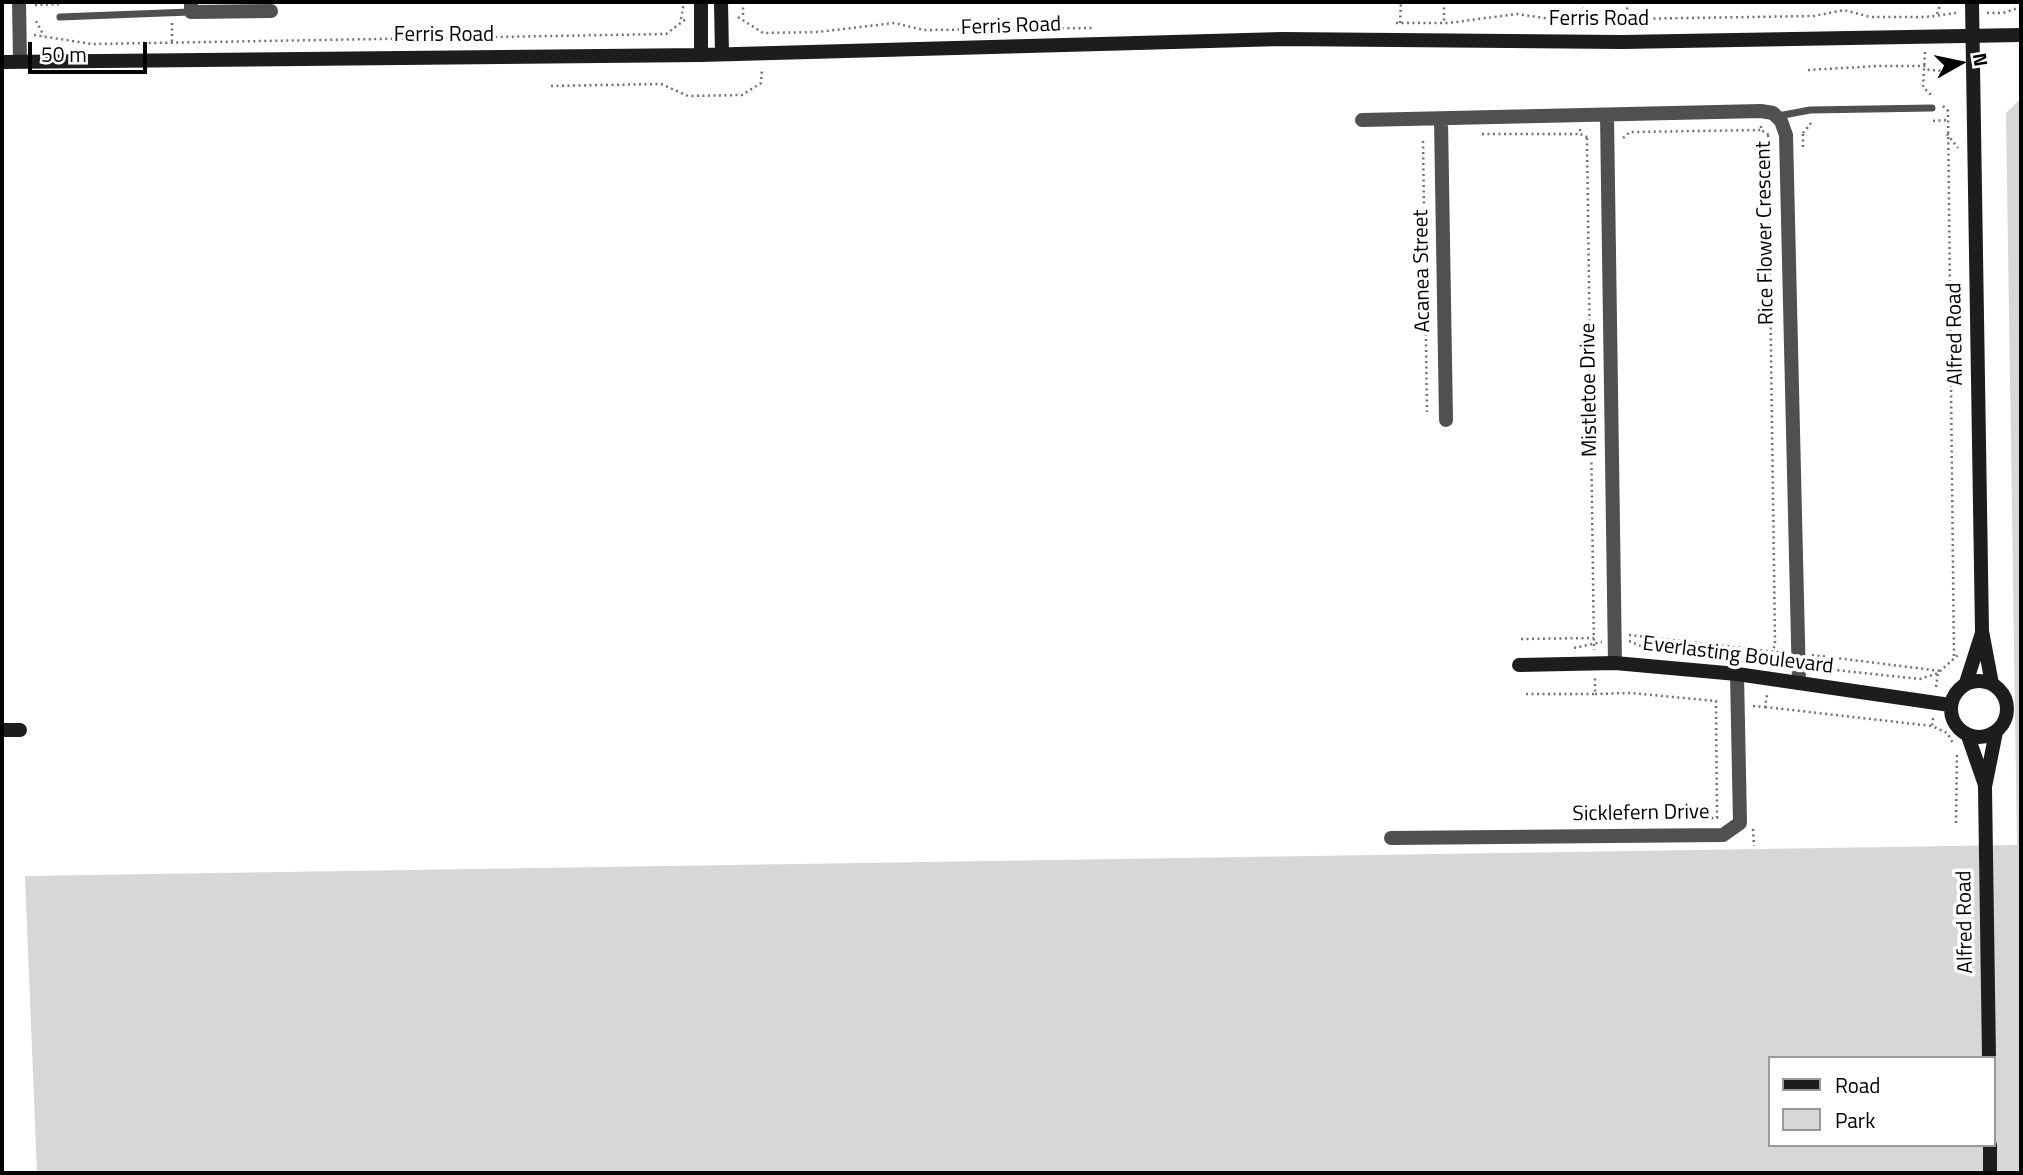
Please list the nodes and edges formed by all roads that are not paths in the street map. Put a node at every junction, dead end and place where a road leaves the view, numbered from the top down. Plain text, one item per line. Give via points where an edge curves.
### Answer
1 (19, 2) edge
2 (701, 2) edge
3 (721, 2) edge
4 (191, 7) edge
5 (1972, 7) edge
6 (271, 11) dead end
7 (60, 17) dead end
8 (2021, 35) edge
9 (1973, 36) junction
10 (722, 54) junction
11 (701, 55) junction
12 (20, 61) junction
13 (2, 62) edge
14 (1932, 108) dead end
15 (1606, 116) junction
16 (1778, 117) junction
17 (1362, 120) dead end
18 (1441, 120) junction
19 (1446, 421) dead end
20 (1982, 631) junction
21 (1615, 663) junction
22 (1519, 665) dead end
23 (1737, 674) junction
24 (1799, 683) junction
25 (1966, 683) junction
26 (1993, 684) junction
27 (1950, 705) junction
28 (2, 730) edge
29 (20, 730) dead end
30 (1996, 732) junction
31 (1968, 736) junction
32 (1985, 787) junction
33 (1391, 838) dead end
34 (1989, 1056) edge
35 (1990, 1147) edge
36 (1990, 1173) edge

1 - 12 street
2 - 11 street
3 - 10 street
4 - 6 street
4 - 7 lane
5 - 9 street, Alfred Road
8 - 9 street, Ferris Road
9 - 10 street, Ferris Road via 1622,42 1282,39
9 - 20 street, Alfred Road
10 - 11 street, Ferris Road
11 - 12 street, Ferris Road
12 - 13 street, Ferris Road
14 - 16 lane via 1810,110
15 - 16 street, Rice Flower Crescent via 1761,111
15 - 18 street, Rice Flower Crescent
15 - 21 street, Mistletoe Drive
16 - 24 street, Rice Flower Crescent via 1786,135
17 - 18 street, Rice Flower Crescent
18 - 19 street, Acanea Street
20 - 25 street, Alfred Road
20 - 26 street, Alfred Road
21 - 22 street, Everlasting Boulevard
21 - 23 street, Everlasting Boulevard
23 - 24 street, Everlasting Boulevard
23 - 33 street, Sicklefern Drive via 1740,823 1723,835
24 - 27 street, Everlasting Boulevard
25 - 26 street
25 - 27 street
26 - 30 street via 2007,707
27 - 31 street via 1954,723
28 - 29 street
30 - 31 street
30 - 32 street, Alfred Road
31 - 32 street, Alfred Road
32 - 34 street, Alfred Road
35 - 36 street

